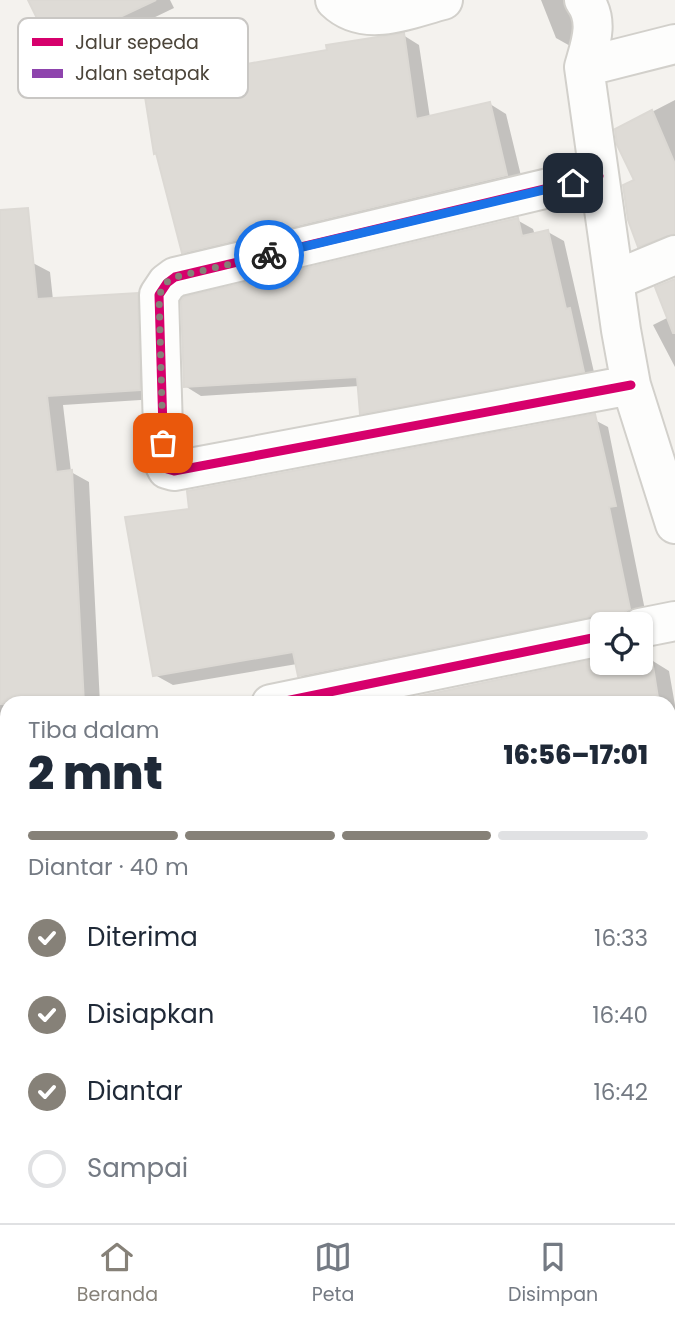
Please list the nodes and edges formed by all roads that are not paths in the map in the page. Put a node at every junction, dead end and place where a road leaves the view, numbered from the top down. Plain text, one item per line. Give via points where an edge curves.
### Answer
1 (335, 0) edge
2 (443, 0) edge
3 (584, 0) edge
4 (675, 44) edge
5 (583, 67) junction
6 (599, 176) junction
7 (675, 255) edge
8 (615, 280) junction
9 (631, 385) junction
10 (675, 524) edge
11 (675, 621) edge
12 (653, 625) edge
13 (590, 638) edge
14 (310, 696) edge

1 - 2 street via 347,10 369,16
3 - 5 street via 594,32
4 - 5 street
5 - 6 street
6 - 8 street
6 - 9 street via 167,282 159,295 164,463 174,471
7 - 8 street
8 - 9 street
9 - 10 street
11 - 12 street
13 - 14 street

